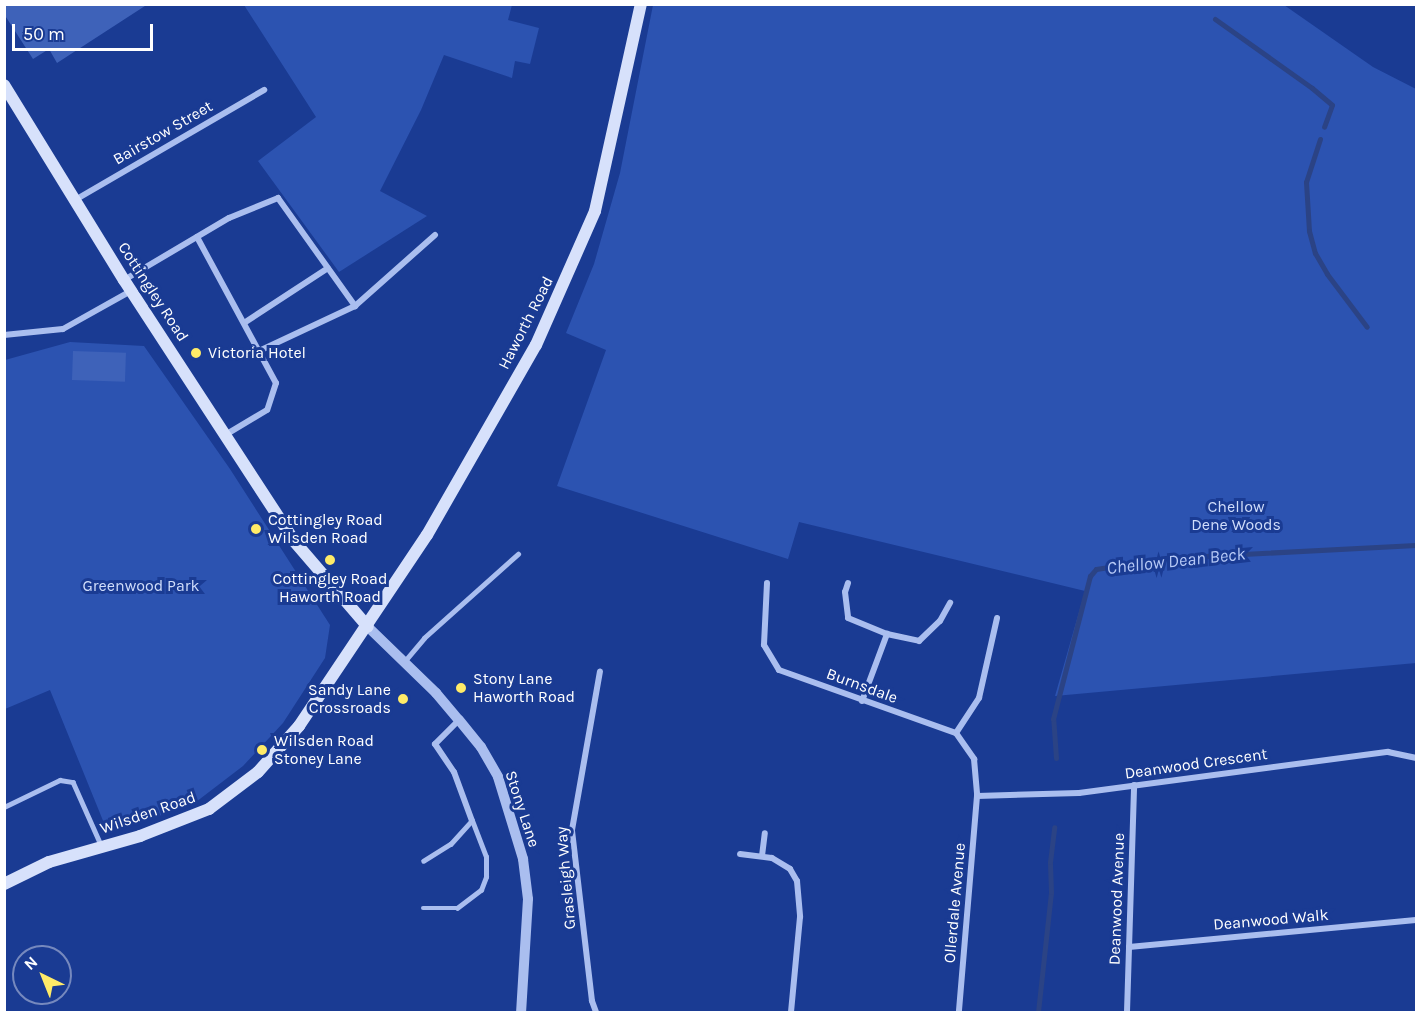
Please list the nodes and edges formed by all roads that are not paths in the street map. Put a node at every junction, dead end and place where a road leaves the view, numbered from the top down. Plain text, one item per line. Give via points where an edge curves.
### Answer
1 (641, 4) edge
2 (4, 85) edge
3 (264, 90) dead end
4 (75, 200) junction
5 (435, 235) dead end
6 (197, 237) junction
7 (328, 268) junction
8 (124, 280) junction
9 (132, 291) junction
10 (355, 306) junction
11 (244, 323) junction
12 (4, 335) edge
13 (259, 351) junction
14 (225, 435) junction
15 (518, 554) dead end
16 (767, 583) dead end
17 (848, 583) dead end
18 (950, 603) dead end
19 (997, 618) dead end
20 (368, 627) junction
21 (886, 634) junction
22 (404, 662) junction
23 (600, 671) dead end
24 (862, 701) junction
25 (459, 720) junction
26 (956, 733) junction
27 (1416, 758) edge
28 (1134, 785) junction
29 (977, 796) junction
30 (4, 807) edge
31 (472, 821) junction
32 (765, 833) dead end
33 (102, 847) junction
34 (740, 854) dead end
35 (762, 856) junction
36 (424, 861) dead end
37 (4, 884) edge
38 (423, 908) dead end
39 (1416, 920) edge
40 (1129, 947) junction
41 (521, 1012) edge
42 (596, 1012) edge
43 (791, 1012) edge
44 (959, 1012) edge
45 (1127, 1012) edge

1 - 20 main road, Haworth Road via 595,211 570,270 530,356 427,535
2 - 4 main road, Cottingley Road
3 - 4 street, Bairstow Street
4 - 8 main road, Cottingley Road
5 - 10 street
6 - 7 street via 229,218 278,198
6 - 8 street
6 - 11 street
7 - 10 street
7 - 11 street
8 - 9 main road, Cottingley Road
9 - 12 street via 63,329
9 - 14 main road, Cottingley Road
10 - 13 street
11 - 13 street
13 - 14 street via 276,383 267,410
14 - 20 main road, Cottingley Road via 294,541
15 - 22 lane via 424,638
16 - 24 street, Burnsdale via 764,645 779,670
17 - 21 street via 848,618
18 - 21 street via 940,621 919,641
19 - 26 street via 978,698
20 - 22 street, Stony Lane
20 - 33 main road, Wilsden Road via 299,726 258,772 208,809
21 - 24 street
22 - 25 street, Stony Lane
23 - 42 street, Grasleigh Way via 572,830
24 - 26 street, Burnsdale
25 - 31 street via 435,744 454,772
25 - 41 street, Stony Lane via 498,777 523,859 528,899
26 - 29 street via 974,759
27 - 28 street, Deanwood Crescent via 1389,752
28 - 29 street, Deanwood Crescent via 1079,793
28 - 40 street, Deanwood Avenue
29 - 44 street, Ollerdale Avenue
30 - 33 lane via 60,780 73,782
31 - 36 lane via 451,844
31 - 38 lane via 486,857 481,890 457,908
32 - 35 street
33 - 37 main road, Wilsden Road via 49,862
34 - 35 street
35 - 43 street via 790,869 800,894
39 - 40 street, Deanwood Walk
40 - 45 street, Deanwood Avenue

